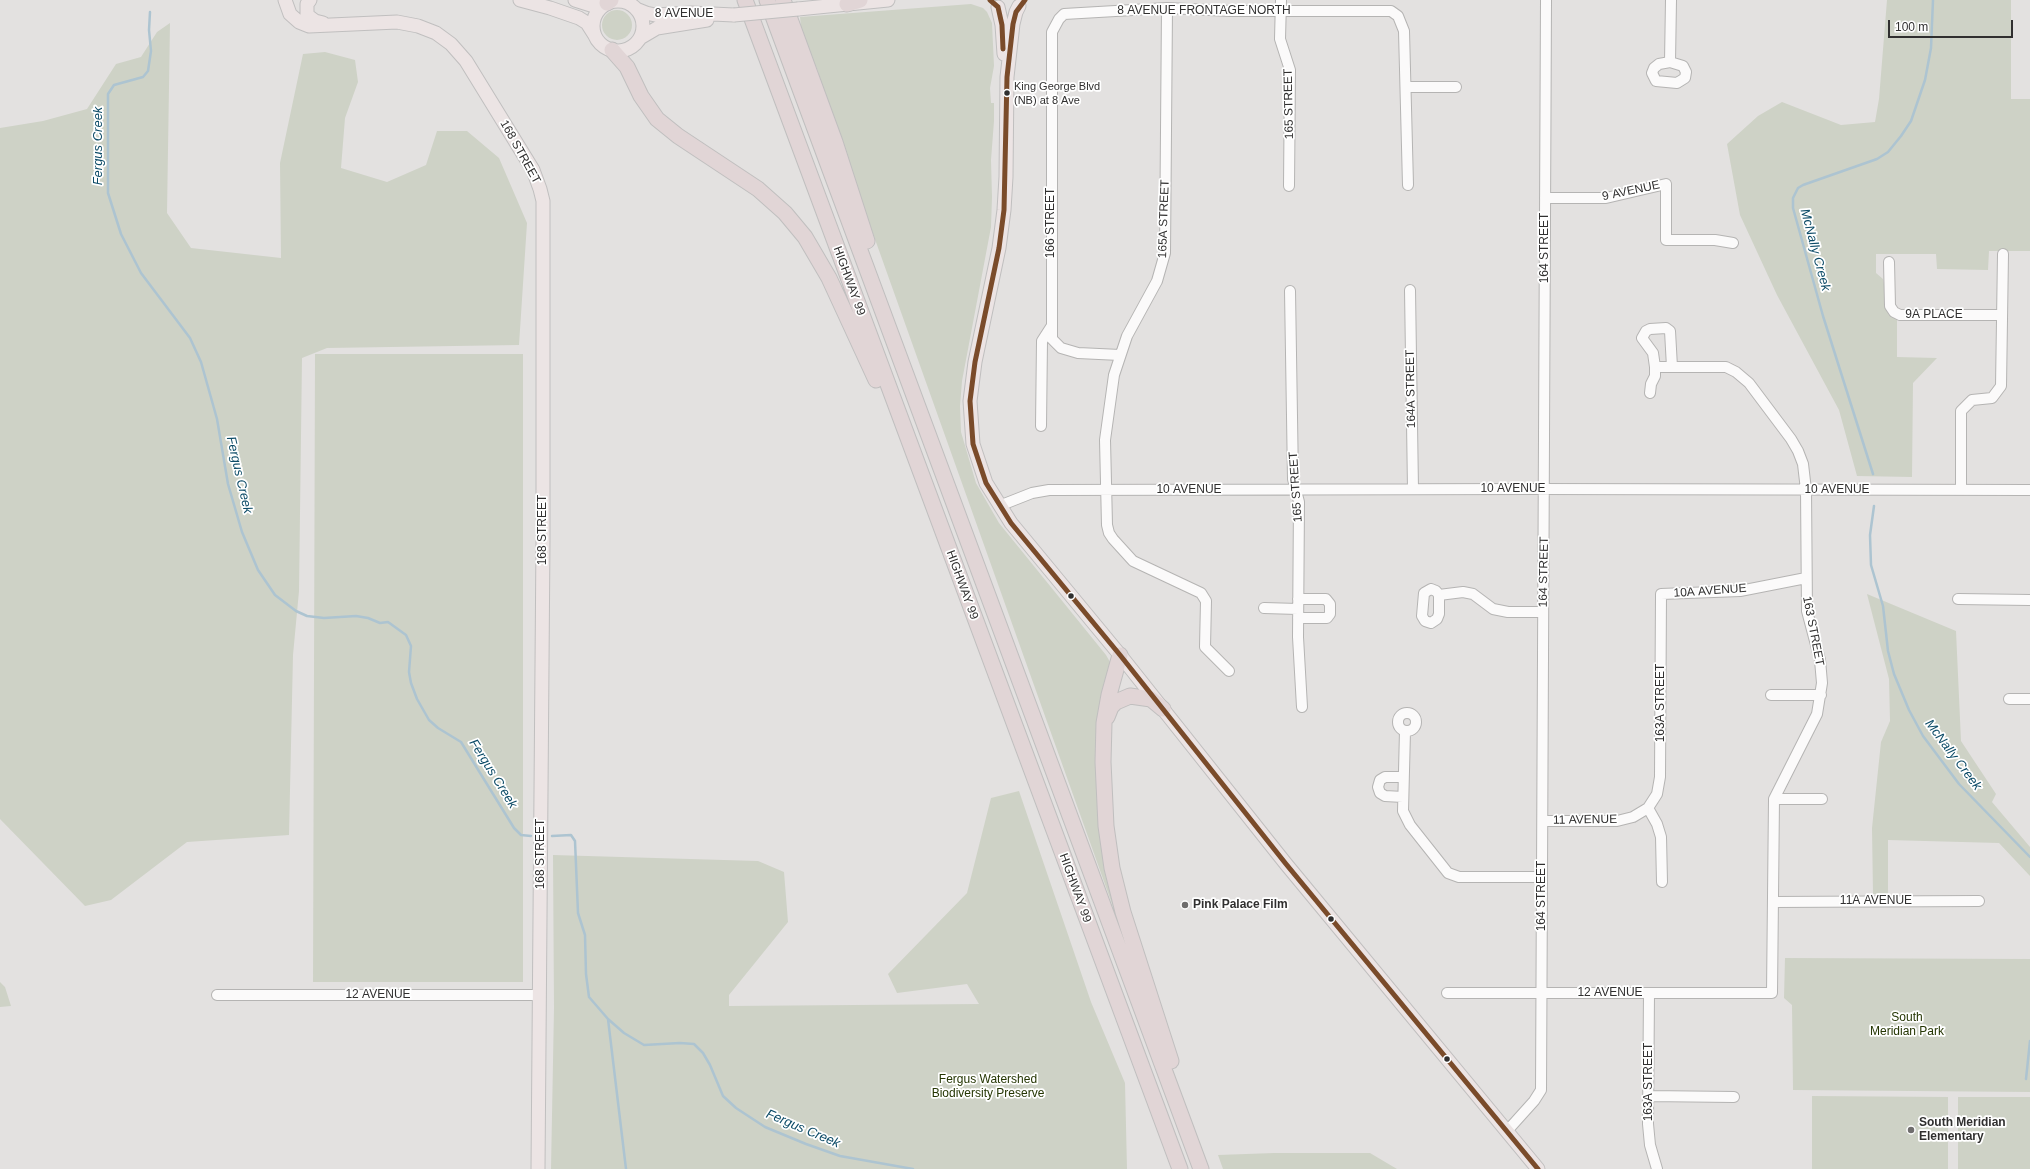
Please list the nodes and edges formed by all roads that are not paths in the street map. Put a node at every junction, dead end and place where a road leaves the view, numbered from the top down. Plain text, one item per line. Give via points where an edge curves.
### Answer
1 (286, 0) edge
2 (310, 0) edge
3 (520, 0) edge
4 (576, 0) edge
5 (745, 0) edge
6 (767, 0) edge
7 (783, 0) edge
8 (888, 0) edge
9 (1281, 0) edge
10 (1546, 0) edge
11 (1670, 0) edge
12 (854, 2) edge
13 (1023, 2) edge
14 (607, 3) edge
15 (994, 4) edge
16 (1167, 8) junction
17 (636, 9) junction
18 (1281, 11) junction
19 (734, 15) junction
20 (1059, 19) joint
21 (330, 26) junction
22 (594, 35) junction
23 (640, 38) junction
24 (612, 50) junction
25 (1670, 62) dead end
26 (1007, 77) junction
27 (1407, 87) junction
28 (1456, 87) dead end
29 (1408, 185) dead end
30 (1289, 186) dead end
31 (1545, 198) junction
32 (1734, 243) dead end
33 (2003, 254) dead end
34 (1889, 262) dead end
35 (1410, 290) dead end
36 (1290, 291) dead end
37 (2002, 315) junction
38 (1051, 327) junction
39 (1120, 355) junction
40 (1655, 367) junction
41 (1672, 367) junction
42 (1650, 393) dead end
43 (1041, 426) dead end
44 (946, 483) junction
45 (1413, 489) junction
46 (1545, 489) junction
47 (1105, 490) junction
48 (1296, 490) junction
49 (1806, 490) junction
50 (1961, 490) junction
51 (2030, 490) edge
52 (999, 506) junction
53 (950, 552) junction
54 (1806, 578) junction
55 (1661, 594) joint
56 (1439, 595) dead end
57 (1958, 599) dead end
58 (2030, 600) edge
59 (1264, 608) dead end
60 (1298, 609) junction
61 (1543, 612) junction
62 (1120, 654) junction
63 (1229, 671) dead end
64 (1771, 695) dead end
65 (1821, 695) junction
66 (2008, 699) dead end
67 (2030, 699) edge
68 (1302, 707) dead end
69 (1163, 709) junction
70 (1405, 731) dead end
71 (1103, 738) junction
72 (1403, 777) junction
73 (1403, 797) junction
74 (1774, 799) junction
75 (1822, 799) dead end
76 (1648, 808) junction
77 (1543, 821) junction
78 (1542, 877) junction
79 (1662, 882) dead end
80 (1979, 901) dead end
81 (1773, 902) junction
82 (1542, 993) junction
83 (1649, 993) junction
84 (1772, 993) joint
85 (1447, 994) dead end
86 (217, 995) dead end
87 (540, 995) junction
88 (1648, 1096) junction
89 (1734, 1097) dead end
90 (1507, 1131) junction
91 (538, 1169) edge
92 (1180, 1169) edge
93 (1202, 1169) edge
94 (1538, 1169) edge
95 (1657, 1169) edge

1 - 21 main road, 168 STREET via 290,14 299,22 309,26
2 - 21 main road, 168 STREET via 307,4 307,15 314,21
3 - 22 main road via 579,18
4 - 14 main road via 592,5
5 - 53 highway, HIGHWAY 99
6 - 44 highway, HIGHWAY 99
7 - 44 highway via 837,148
8 - 12 main road, 8 AVENUE
9 - 18 street, 165 STREET
10 - 31 street, 164 STREET
11 - 25 street
12 - 19 main road, 8 AVENUE, bridge
13 - 15 main road via 1009,10
13 - 26 main road via 1016,12 1013,24
14 - 17 main road via 623,1
14 - 22 main road via 597,12
15 - 26 main road via 1002,25
16 - 18 street, 8 AVENUE FRONTAGE NORTH
16 - 20 street, 8 AVENUE FRONTAGE NORTH via 1071,13 1064,14
16 - 39 street, 165A STREET via 1165,253 1158,281 1127,336
17 - 19 main road, 8 AVENUE via 655,15
17 - 23 main road via 643,22
18 - 27 street, 8 AVENUE FRONTAGE NORTH via 1391,11 1398,16 1404,31
18 - 30 street, 165 STREET via 1280,40 1290,70
19 - 23 main road, 8 AVENUE via 662,27 647,32
20 - 38 street, 166 STREET via 1052,32
21 - 87 main road, 168 STREET via 397,22 418,26 451,44 466,61 529,164 543,201 544,539
22 - 24 main road via 601,44
23 - 24 main road via 630,48
24 - 53 highway via 627,67 641,96 657,119 678,136 758,189 785,213 815,251 858,338
26 - 52 main road via 1004,210 970,401 970,427 978,464
27 - 28 street
27 - 29 street
31 - 32 street, 9 AVENUE via 1606,198 1666,184 1666,240 1715,240
31 - 46 street, 164 STREET
33 - 37 street
34 - 37 street, 9A PLACE via 1890,306 1900,315
35 - 45 street, 164A STREET
36 - 48 street, 165 STREET
37 - 50 street via 2001,386 1992,398 1972,400 1961,411
38 - 39 street via 1052,339 1061,348 1078,354
38 - 43 street, 166 STREET via 1042,341
39 - 47 street, 165A STREET via 1106,423
40 - 41 street, 163 STREET
40 - 41 street via 1653,353 1642,338 1650,329 1666,328 1671,334
40 - 42 street
41 - 49 street, 163 STREET via 1726,367 1745,379 1796,447 1803,464
44 - 93 highway, HIGHWAY 99
45 - 46 street, 10 AVENUE
45 - 48 street, 10 AVENUE
46 - 49 street, 10 AVENUE
46 - 61 street, 164 STREET
47 - 48 street, 10 AVENUE
47 - 52 street, 10 AVENUE via 1049,490 1032,493
47 - 63 street, 165A STREET via 1108,533 1133,561 1201,592 1206,601 1206,647
48 - 60 street, 165 STREET via 1299,502
49 - 50 street, 10 AVENUE
49 - 54 street, 163 STREET
50 - 51 street, 10 AVENUE
52 - 62 main road
53 - 92 highway, HIGHWAY 99
54 - 55 street, 10A AVENUE via 1740,591
54 - 65 street, 163 STREET via 1807,611 1820,660
55 - 76 street, 163A STREET via 1660,777 1657,794
56 - 61 street via 1463,592 1473,594 1494,609 1508,612
57 - 58 street
59 - 60 street
60 - 68 street, 165 STREET
61 - 77 street, 164 STREET
62 - 69 main road
62 - 71 highway via 1106,710
64 - 65 street
65 - 74 street, 163 STREET via 1817,714 1809,732
66 - 67 street
69 - 71 highway via 1156,702 1144,697 1123,698 1116,702 1109,712
69 - 90 main road
70 - 72 street
71 - 93 highway via 1106,826 1117,889
72 - 73 street
72 - 73 street via 1385,777 1380,780 1378,787 1380,793 1385,796
73 - 78 street via 1403,811 1410,825 1448,873 1459,877
74 - 75 street
74 - 81 street, 163 STREET
76 - 77 street, 11 AVENUE via 1633,818 1617,821
76 - 79 street via 1661,837
77 - 78 street, 164 STREET
78 - 82 street, 164 STREET
80 - 81 street, 11A AVENUE
81 - 84 street, 163 STREET
82 - 83 street, 12 AVENUE
82 - 85 street, 12 AVENUE
82 - 90 street, 164 STREET via 1541,1090
83 - 84 street, 12 AVENUE
83 - 88 street, 163A STREET
86 - 87 street, 12 AVENUE
87 - 91 main road, 168 STREET
88 - 89 street
88 - 95 street, 163A STREET via 1650,1145
90 - 94 main road

